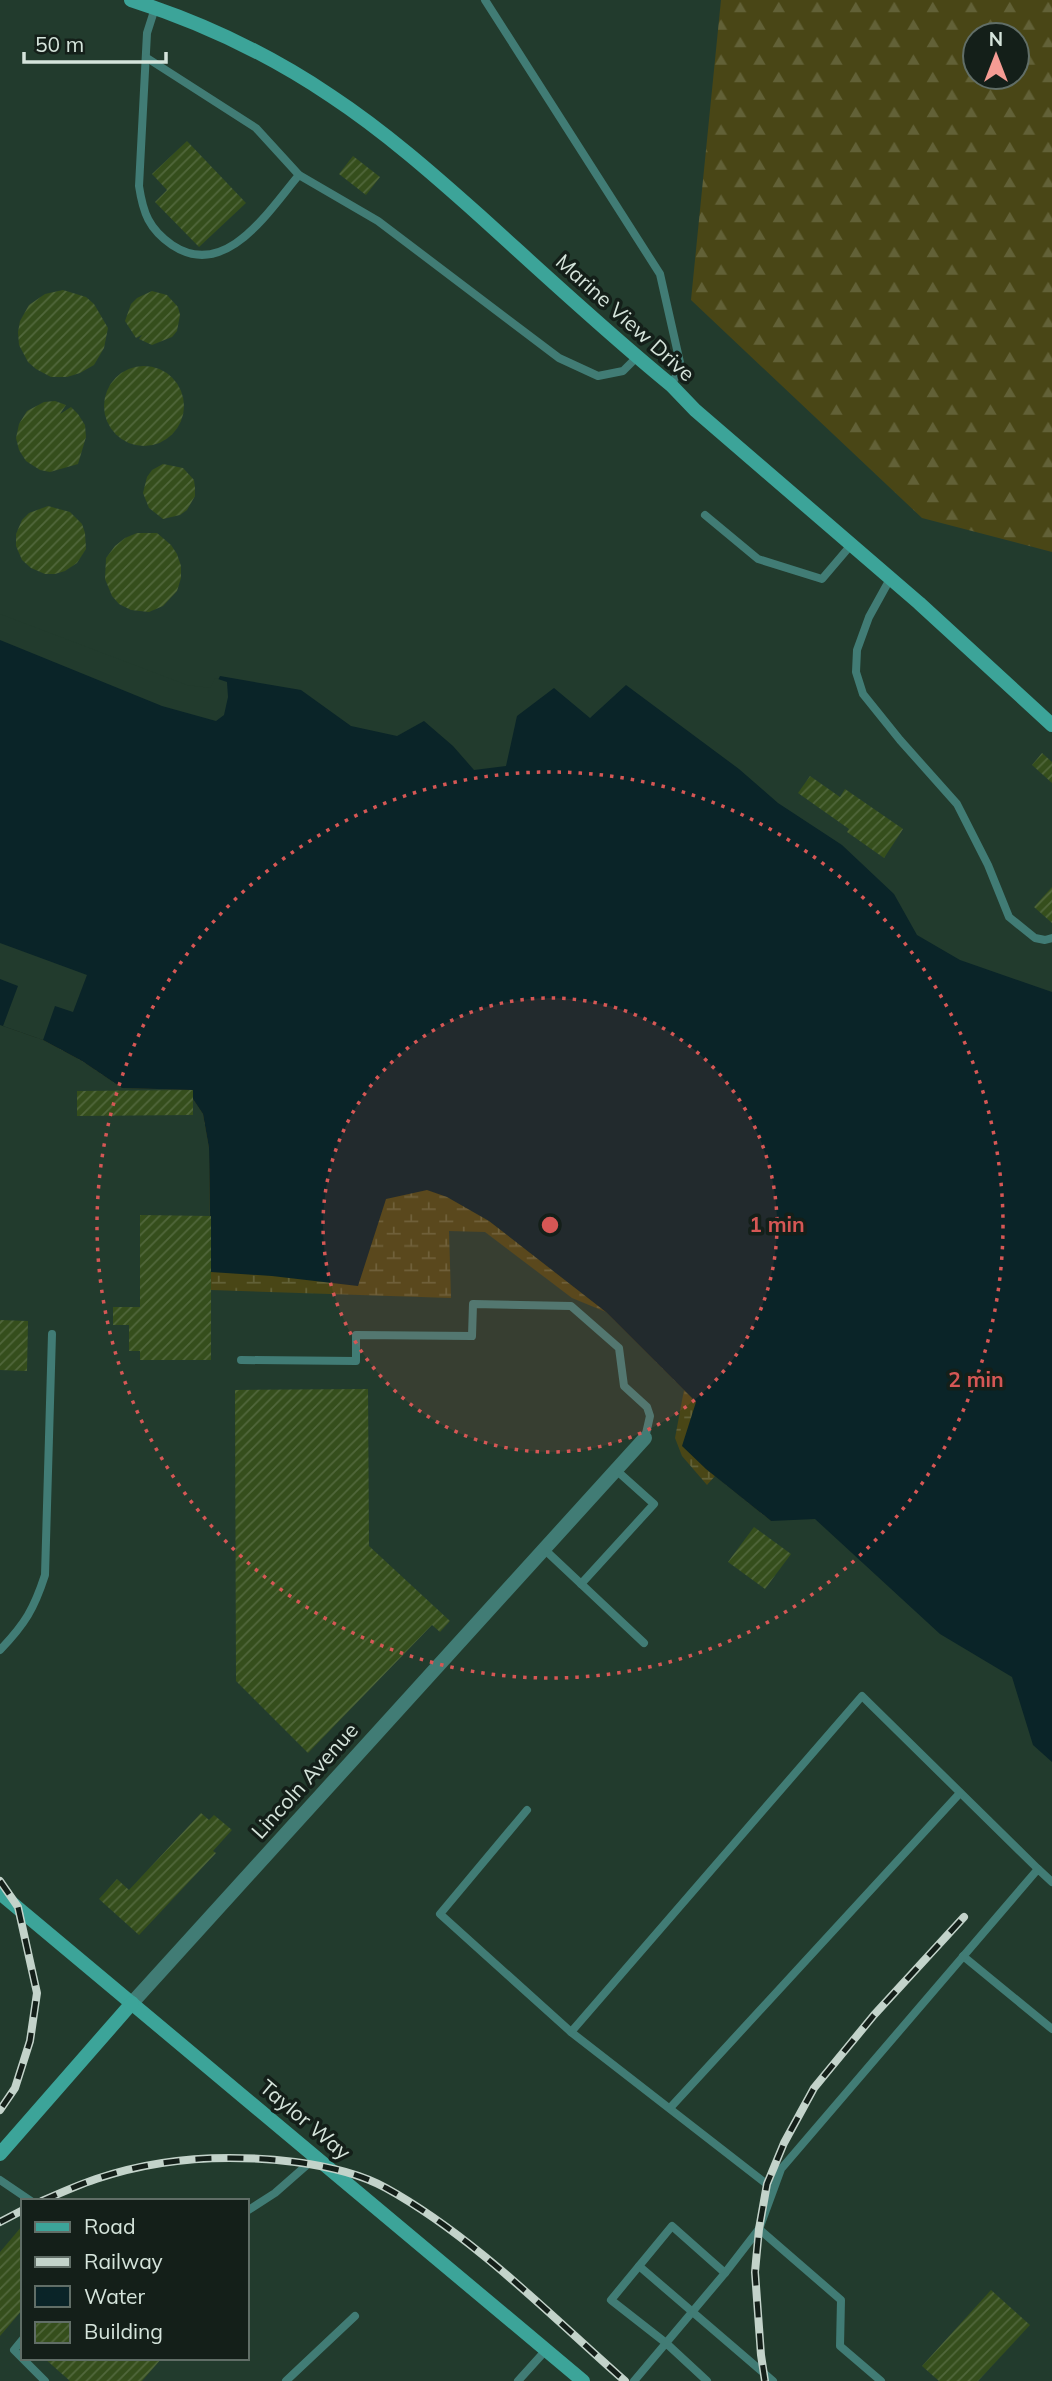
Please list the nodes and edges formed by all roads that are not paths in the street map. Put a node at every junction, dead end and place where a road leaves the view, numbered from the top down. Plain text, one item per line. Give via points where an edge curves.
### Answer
1 (131, 0) edge
2 (485, 0) edge
3 (155, 8) junction
4 (147, 58) junction
5 (299, 175) junction
6 (637, 357) junction
7 (671, 385) junction
8 (705, 515) dead end
9 (851, 545) junction
10 (890, 579) junction
11 (1052, 725) edge
12 (1052, 937) edge
13 (52, 1334) dead end
14 (241, 1360) dead end
15 (645, 1438) joint
16 (615, 1470) junction
17 (544, 1549) junction
18 (581, 1584) junction
19 (644, 1643) dead end
20 (0, 1650) edge
21 (960, 1793) junction
22 (527, 1810) dead end
23 (1038, 1869) junction
24 (1052, 1882) edge
25 (0, 1893) edge
26 (963, 1956) junction
27 (132, 2003) junction
28 (1052, 2029) edge
29 (571, 2032) junction
30 (670, 2108) junction
31 (0, 2154) edge
32 (316, 2157) junction
33 (0, 2180) edge
34 (773, 2189) junction
35 (28, 2199) edge
36 (248, 2210) edge
37 (759, 2229) junction
38 (639, 2266) junction
39 (725, 2273) junction
40 (692, 2311) junction
41 (355, 2316) dead end
42 (21, 2341) edge
43 (666, 2343) junction
44 (546, 2350) junction
45 (21, 2357) edge
46 (24, 2360) edge
47 (45, 2381) edge
48 (286, 2381) edge
49 (518, 2381) edge
50 (583, 2381) edge
51 (634, 2381) edge
52 (707, 2381) edge
53 (773, 2381) edge
54 (881, 2381) edge

1 - 3 main road, Marine View Drive
2 - 7 lane via 660,274 681,367
3 - 4 lane via 147,33
3 - 6 main road, Marine View Drive via 278,63 333,97 426,168
4 - 5 lane via 256,128
4 - 5 lane via 139,186 143,209 155,232 195,256 227,250 244,239
5 - 6 lane via 378,220 559,358 598,376 623,371
6 - 7 main road, Marine View Drive
7 - 9 main road, Marine View Drive
8 - 9 lane via 758,559 822,579
9 - 10 main road, Marine View Drive
10 - 11 main road, Marine View Drive
10 - 12 lane via 857,650 856,672 863,694 957,804 1009,917 1035,938
13 - 20 lane via 45,1575 36,1604
14 - 15 lane via 356,1361 356,1335 472,1336 473,1304 571,1306 620,1348 624,1386 647,1407 650,1416
15 - 16 street, Lincoln Avenue
16 - 17 street, Lincoln Avenue
16 - 18 lane via 653,1504
17 - 18 lane
17 - 27 street, Lincoln Avenue
18 - 19 lane
21 - 23 lane
21 - 29 lane via 862,1696
21 - 30 lane
22 - 29 lane via 440,1914
23 - 24 lane
23 - 26 lane
25 - 27 main road, Taylor Way
26 - 28 lane
26 - 34 lane via 781,2169
27 - 31 main road, Lincoln Avenue
27 - 32 main road, Taylor Way
29 - 30 lane
30 - 34 lane
32 - 36 lane
32 - 44 main road, Taylor Way
33 - 35 lane
34 - 37 lane
37 - 39 lane
37 - 54 lane via 841,2300 840,2346
38 - 39 lane via 672,2226
38 - 40 lane
38 - 43 lane via 611,2300
39 - 40 lane
40 - 43 lane
40 - 53 lane
41 - 48 lane
42 - 45 lane via 14,2350
43 - 51 lane
43 - 52 lane
44 - 49 lane
44 - 50 main road, Taylor Way
46 - 47 lane

